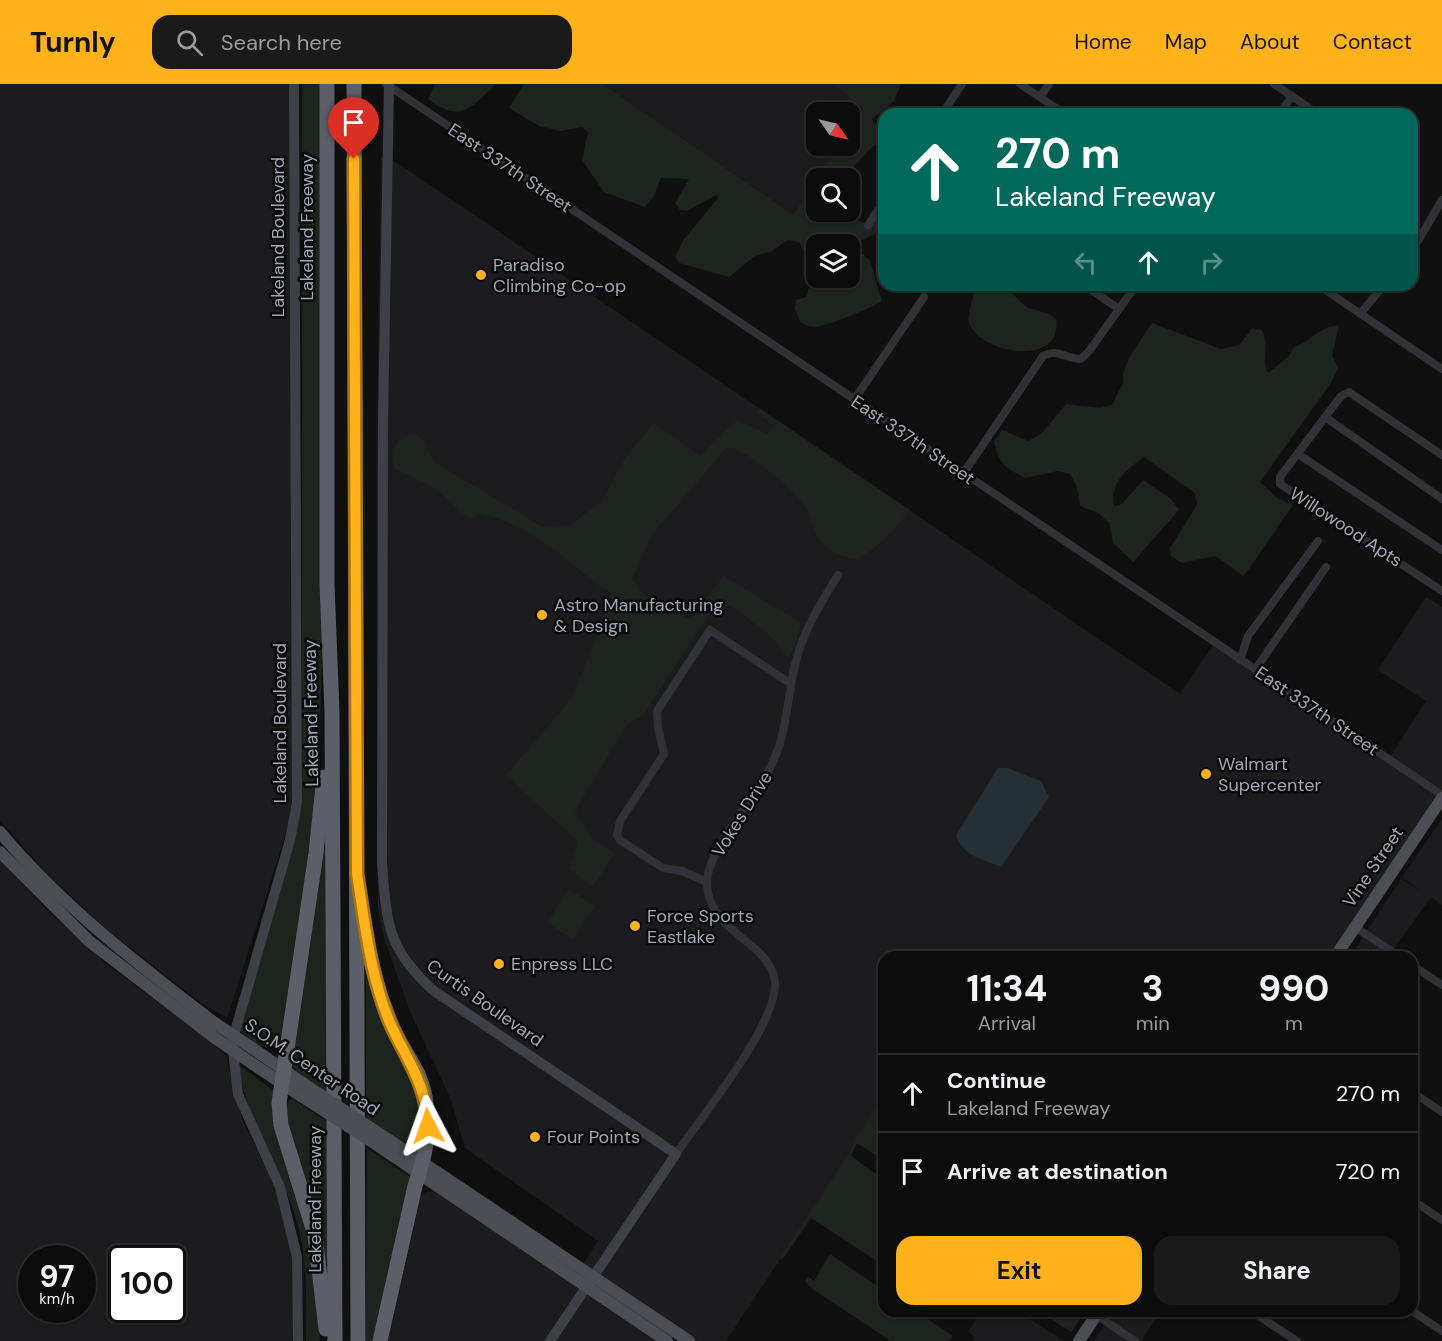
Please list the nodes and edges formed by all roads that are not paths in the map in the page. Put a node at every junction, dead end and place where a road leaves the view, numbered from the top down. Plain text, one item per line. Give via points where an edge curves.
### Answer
1 (294, 84) edge
2 (327, 84) edge
3 (962, 84) edge
4 (1020, 84) edge
5 (1049, 84) edge
6 (1274, 84) edge
7 (388, 85) edge
8 (354, 86) edge
9 (1292, 96) junction
10 (1040, 97) junction
11 (946, 108) edge
12 (1056, 108) edge
13 (1283, 108) edge
14 (1309, 108) edge
15 (1442, 200) edge
16 (878, 210) edge
17 (868, 225) dead end
18 (1418, 241) edge
19 (1093, 291) edge
20 (1132, 291) edge
21 (1327, 291) edge
22 (1379, 291) edge
23 (924, 297) dead end
24 (1119, 309) junction
25 (1360, 314) junction
26 (1442, 369) edge
27 (854, 400) junction
28 (1325, 417) junction
29 (1298, 454) junction
30 (1442, 455) edge
31 (963, 474) junction
32 (1442, 499) edge
33 (1318, 541) dead end
34 (1442, 550) edge
35 (1326, 567) dead end
36 (838, 575) dead end
37 (1442, 591) edge
38 (1240, 660) junction
39 (1255, 670) junction
40 (791, 684) junction
41 (332, 712) junction
42 (1442, 796) edge
43 (0, 832) edge
44 (4, 850) edge
45 (357, 874) junction
46 (707, 882) junction
47 (1355, 927) junction
48 (1339, 951) edge
49 (1391, 951) edge
50 (1418, 969) edge
51 (1442, 985) edge
52 (282, 1076) junction
53 (1418, 1096) edge
54 (1442, 1112) edge
55 (676, 1154) junction
56 (422, 1168) junction
57 (1418, 1204) edge
58 (1442, 1220) edge
59 (590, 1283) junction
60 (1418, 1315) edge
61 (1095, 1317) edge
62 (1103, 1317) edge
63 (1260, 1317) edge
64 (1442, 1331) edge
65 (298, 1341) edge
66 (327, 1341) edge
67 (335, 1341) edge
68 (357, 1341) edge
69 (380, 1341) edge
70 (550, 1341) edge
71 (667, 1341) edge
72 (689, 1341) edge
73 (1079, 1341) edge
74 (1136, 1341) edge
75 (1297, 1341) edge

1 - 65 street, Lakeland Boulevard via 297,803 232,1042 238,1094 280,1187 297,1257
2 - 41 highway, Lakeland Freeway via 327,584
3 - 11 street
4 - 10 street
5 - 10 street
6 - 9 street
7 - 27 street, East 337th Street
7 - 55 street, Curtis Boulevard via 382,854 387,925 411,971 434,991
8 - 45 highway
9 - 13 street
9 - 14 street
10 - 12 street
15 - 18 street
16 - 17 street
19 - 24 street
20 - 24 street
21 - 25 street
22 - 25 street
23 - 27 street
24 - 31 street via 1081,359 1060,352 1043,356
25 - 26 street
27 - 31 street, East 337th Street
28 - 29 street, Willowood Apts
28 - 30 street, Willowood Apts via 1341,396 1349,392
28 - 32 street
29 - 34 street, Willowood Apts
29 - 37 street, Willowood Apts via 1280,477 1280,484
31 - 38 street, East 337th Street
33 - 38 street via 1248,636
35 - 39 street
36 - 40 street, Vokes Drive via 808,622
38 - 39 street, East 337th Street
39 - 42 street, East 337th Street
40 - 46 street, Vokes Drive via 787,719 771,766 720,846
40 - 46 street via 710,630 657,711 664,754 620,820 617,835 663,868
41 - 52 highway via 316,853
41 - 67 highway, Lakeland Freeway
42 - 47 main road, Vine Street
43 - 44 main road, S.O.M. Center Road
44 - 52 main road, S.O.M. Center Road, bridge
44 - 52 main road, S.O.M. Center Road, bridge via 89,941 215,1038 253,1064
45 - 56 highway via 370,963 390,1023 426,1098 428,1126
45 - 68 highway
46 - 55 street via 711,904 727,926 764,954 776,981 771,1009 755,1039
47 - 48 main road, Vine Street
47 - 49 street
50 - 51 street
52 - 56 main road, S.O.M. Center Road, bridge via 301,1082 389,1140
52 - 56 main road, S.O.M. Center Road, bridge via 301,1096 390,1153
52 - 66 highway via 281,1125 315,1235
53 - 54 street
55 - 59 street
56 - 59 main road, S.O.M. Center Road
56 - 69 highway
57 - 58 street
59 - 70 street
59 - 71 main road, S.O.M. Center Road
59 - 72 main road, S.O.M. Center Road
60 - 64 street
61 - 73 main road
62 - 74 street
63 - 75 street

